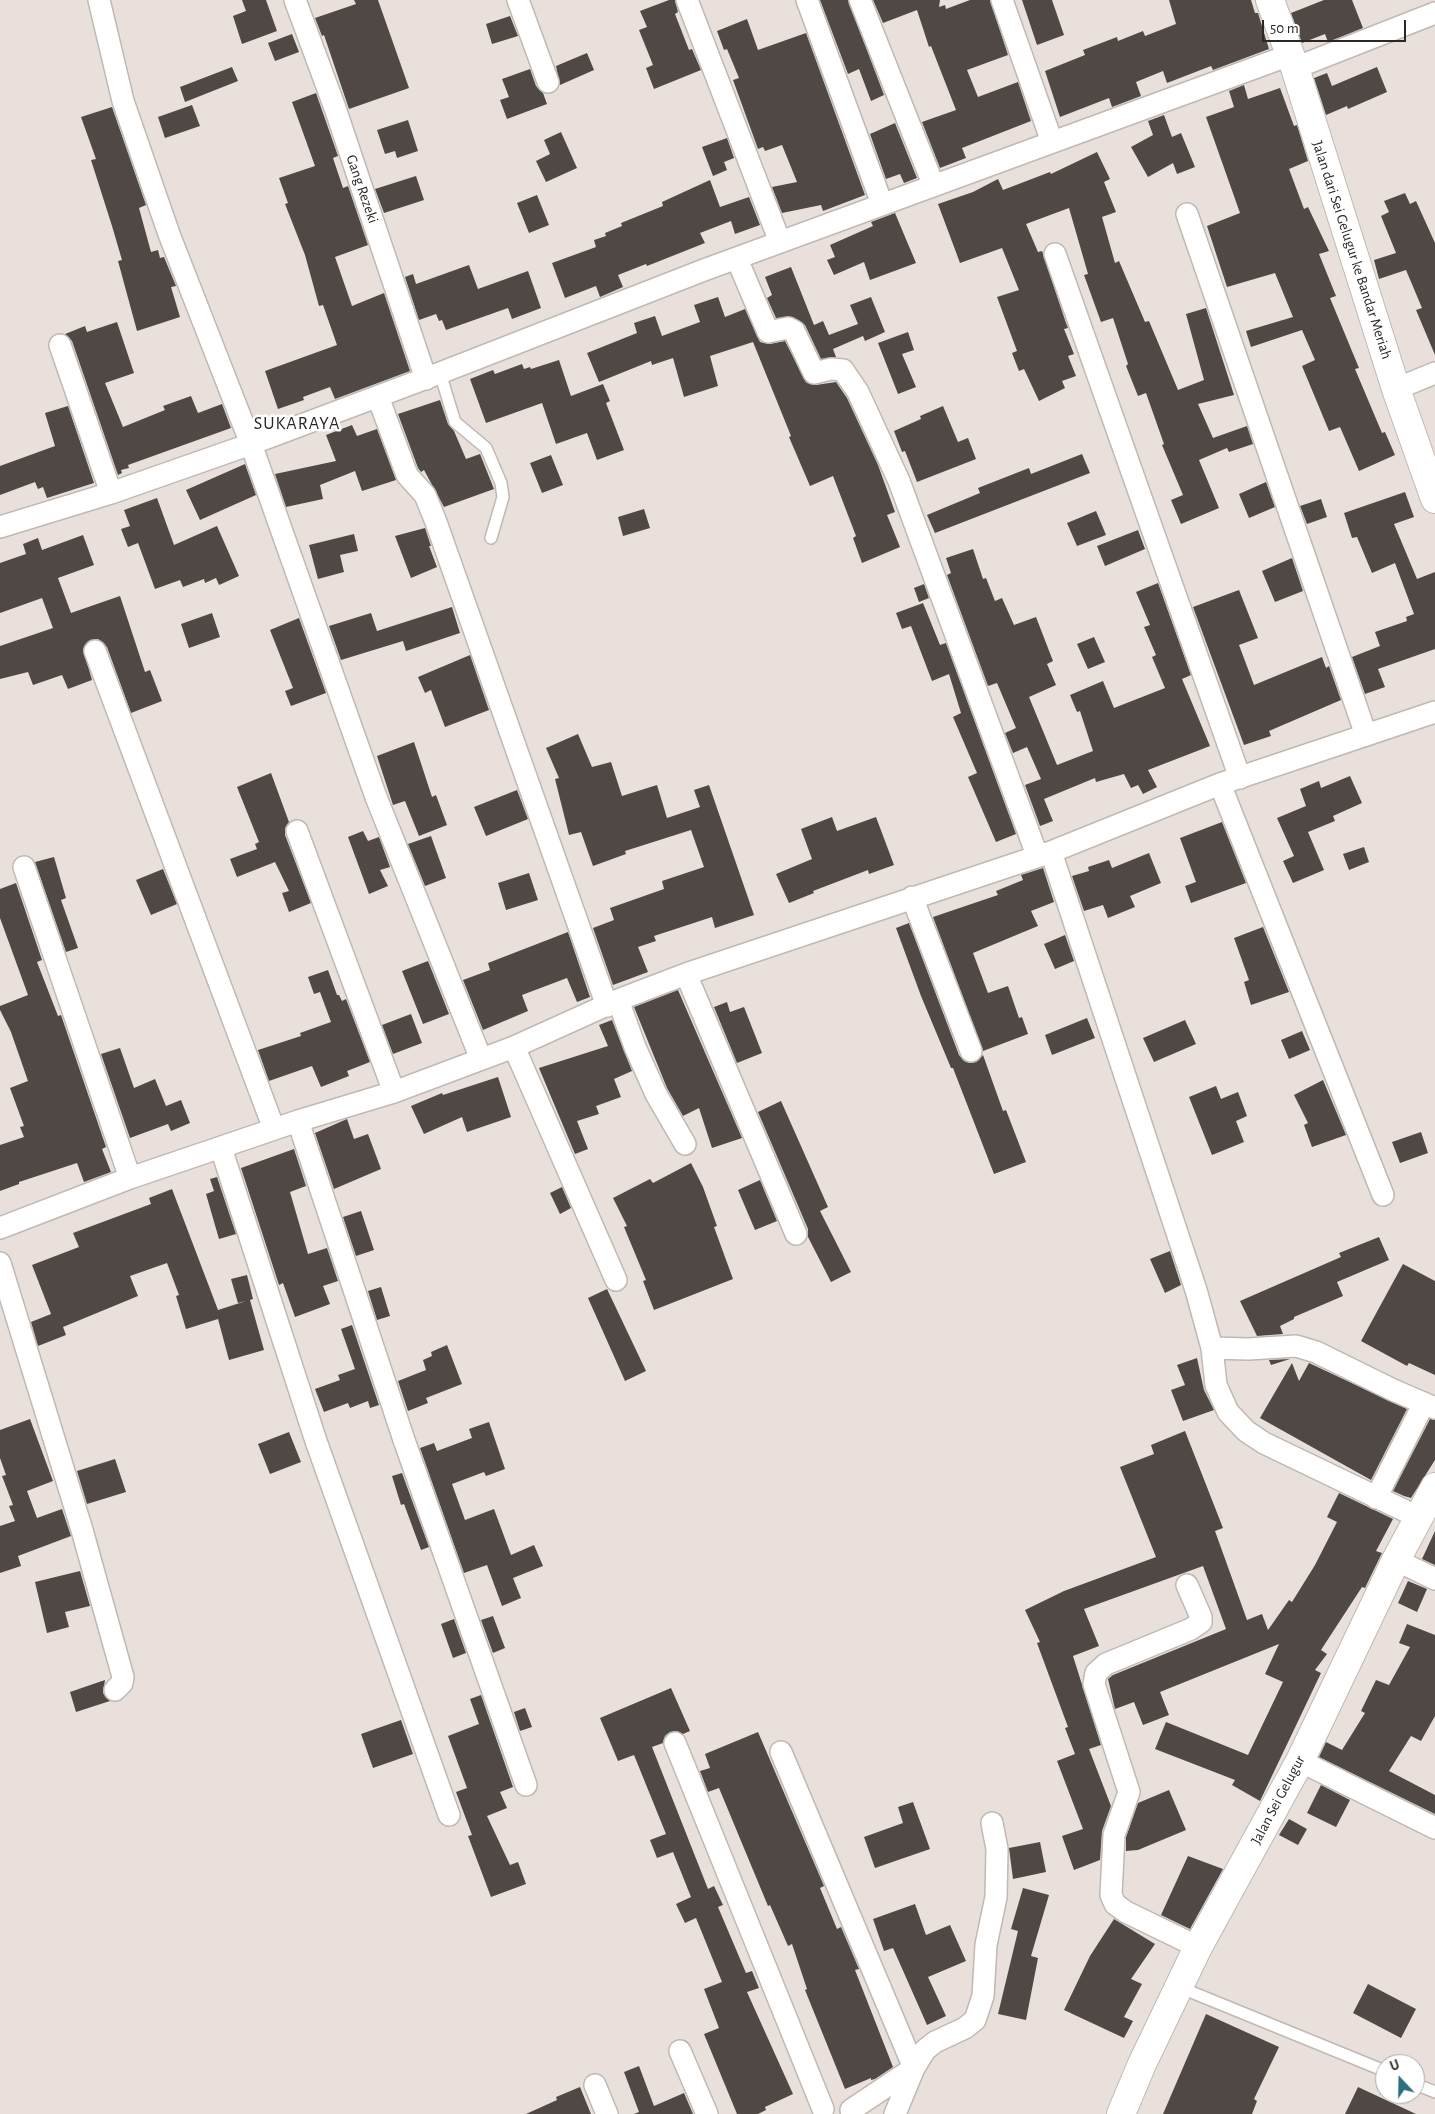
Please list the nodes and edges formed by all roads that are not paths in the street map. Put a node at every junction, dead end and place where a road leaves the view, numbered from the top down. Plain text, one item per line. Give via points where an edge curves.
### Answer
1 (99, 0) edge
2 (295, 0) edge
3 (518, 0) edge
4 (687, 0) edge
5 (807, 0) edge
6 (860, 0) edge
7 (1002, 0) edge
8 (1270, 0) edge
9 (1435, 13) edge
10 (1292, 61) junction
11 (548, 82) dead end
12 (1052, 142) junction
13 (933, 184) junction
14 (882, 204) junction
15 (1187, 214) dead end
16 (780, 242) junction
17 (1055, 254) dead end
18 (737, 259) junction
19 (60, 345) dead end
20 (1435, 373) edge
21 (433, 376) junction
22 (1396, 389) junction
23 (378, 397) junction
24 (251, 444) junction
25 (111, 493) junction
26 (1435, 499) edge
27 (0, 527) edge
28 (491, 538) dead end
29 (95, 651) dead end
30 (1435, 712) edge
31 (1366, 735) junction
32 (1230, 781) junction
33 (297, 831) dead end
34 (1044, 853) junction
35 (24, 867) dead end
36 (912, 898) junction
37 (686, 974) junction
38 (612, 1003) junction
39 (514, 1047) junction
40 (971, 1051) dead end
41 (481, 1059) junction
42 (394, 1092) junction
43 (298, 1121) junction
44 (274, 1129) junction
45 (686, 1144) dead end
46 (221, 1148) junction
47 (130, 1178) junction
48 (1383, 1195) dead end
49 (0, 1228) edge
50 (796, 1234) dead end
51 (0, 1263) edge
52 (616, 1280) dead end
53 (1212, 1348) junction
54 (1429, 1406) edge
55 (1435, 1487) edge
56 (1376, 1498) junction
57 (1420, 1518) junction
58 (1396, 1560) junction
59 (1435, 1580) edge
60 (1187, 1585) dead end
61 (115, 1690) dead end
62 (675, 1743) dead end
63 (781, 1752) dead end
64 (1300, 1761) junction
65 (526, 1785) dead end
66 (449, 1815) dead end
67 (992, 1823) dead end
68 (1435, 1828) edge
69 (1198, 1947) junction
70 (1179, 1987) junction
71 (680, 2051) dead end
72 (914, 2068) junction
73 (1375, 2068) edge
74 (595, 2085) dead end
75 (817, 2111) edge
76 (855, 2112) edge
77 (607, 2114) edge
78 (707, 2114) edge
79 (895, 2114) edge
80 (1121, 2114) edge

1 - 24 street via 126,110 169,234
2 - 21 street, Gang Rezeki
3 - 11 street
4 - 16 street
5 - 14 street
6 - 13 street
7 - 12 street
8 - 10 main road, Jalan dari Sei Gelugur ke Bandar Meriah
9 - 10 street
10 - 12 street
10 - 22 main road, Jalan dari Sei Gelugur ke Bandar Meriah
12 - 13 street
13 - 14 street
14 - 16 street
15 - 31 street
16 - 18 street
17 - 32 street
18 - 21 street
18 - 34 street via 768,332 788,328 794,331 814,373 843,370 858,392 898,481
19 - 25 street
20 - 22 street
21 - 23 street
21 - 28 lane via 455,422 486,448 500,482 502,497
22 - 26 main road, Jalan dari Sei Gelugur ke Bandar Meriah
23 - 24 street
23 - 38 street via 409,479 425,495 436,522
24 - 25 street
24 - 41 street via 376,797
25 - 27 street
29 - 44 street
30 - 31 street
31 - 32 street
32 - 34 street
32 - 48 street
33 - 42 street
34 - 36 street
34 - 53 street via 1196,1290
35 - 47 street
36 - 37 street
36 - 40 street
37 - 38 street
37 - 50 street
38 - 39 street
38 - 45 street via 656,1094
39 - 41 street
39 - 52 street
41 - 42 street
42 - 43 street
43 - 44 street
43 - 65 street via 404,1440
44 - 46 street
46 - 47 street
46 - 66 street via 316,1441
47 - 49 street
51 - 61 street via 82,1530 123,1677
53 - 54 street via 1248,1350 1296,1346 1316,1352
53 - 56 street via 1216,1385 1228,1412 1246,1431
54 - 56 street
55 - 57 main road, Jalan Sei Gelugur
56 - 57 street
57 - 58 main road, Jalan Sei Gelugur
58 - 59 street
58 - 64 main road, Jalan Sei Gelugur
60 - 69 street via 1201,1617 1200,1622 1191,1629 1106,1664 1096,1673 1094,1684 1129,1792 1114,1835 1112,1895 1115,1904
62 - 75 street
63 - 72 street
64 - 68 street
64 - 69 main road, Jalan Sei Gelugur
67 - 72 street via 997,1849 996,1897 986,1944 983,1996 970,2026 935,2042 925,2050
69 - 70 main road, Jalan Sei Gelugur
70 - 73 lane
70 - 80 main road, Jalan Sei Gelugur
71 - 78 street
72 - 76 street
72 - 79 street
74 - 77 street
75 - 76 street via 840,2107

